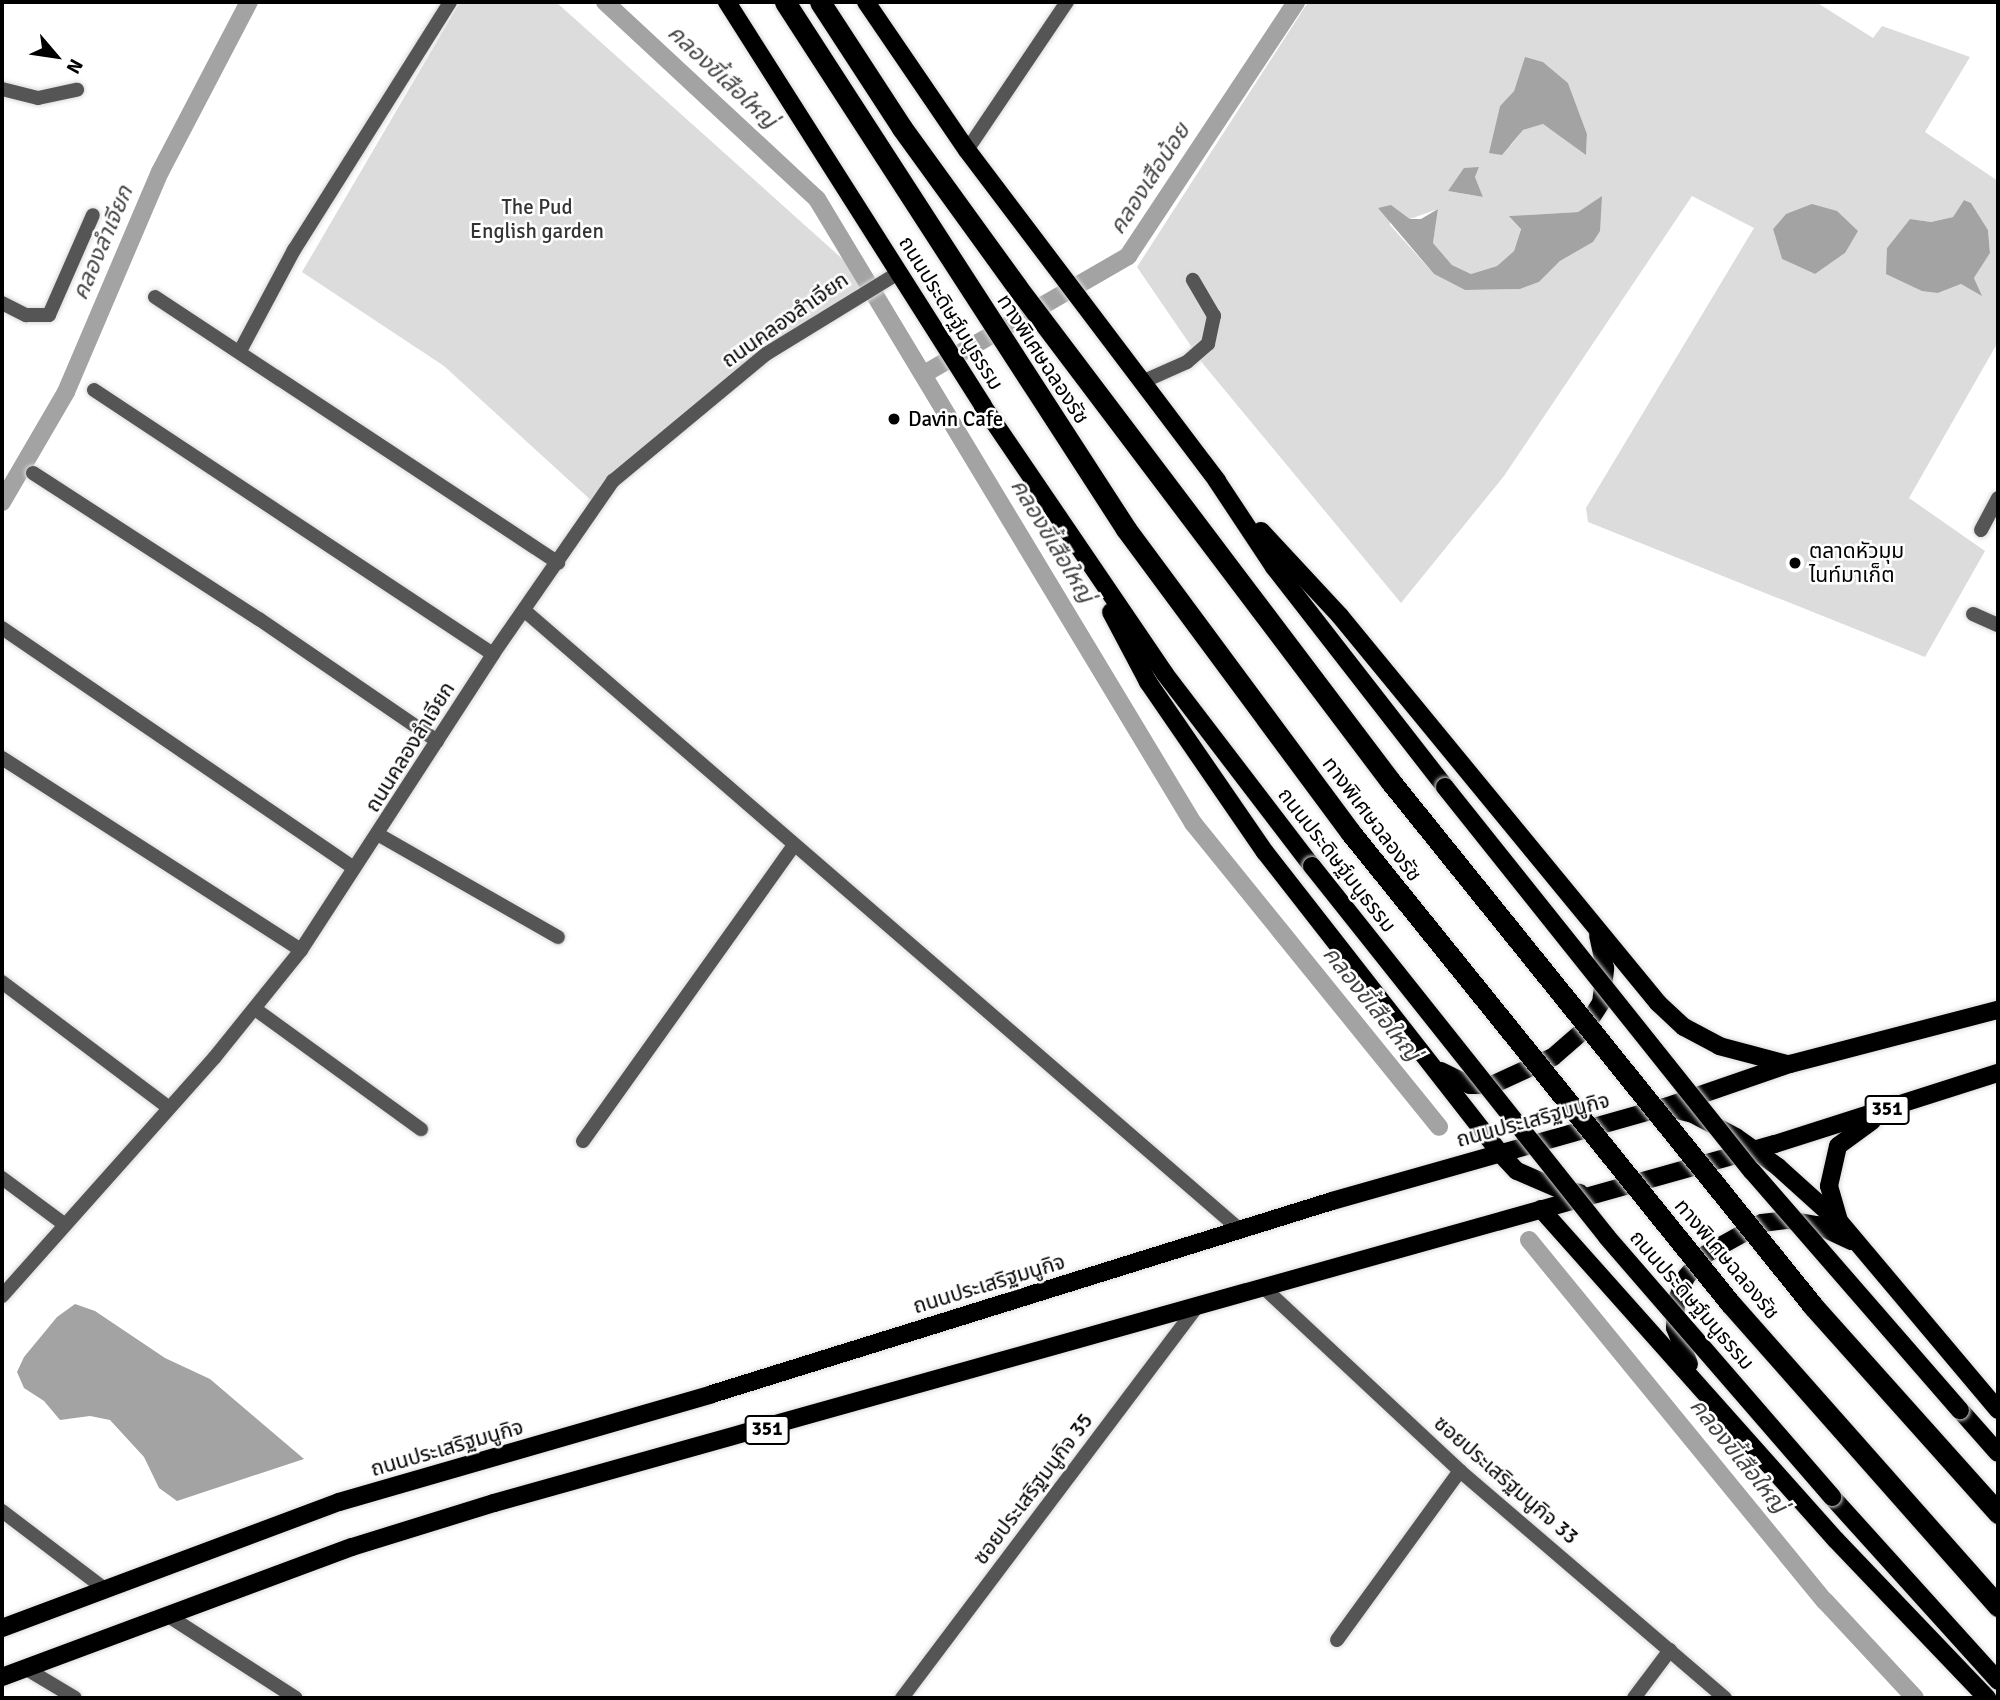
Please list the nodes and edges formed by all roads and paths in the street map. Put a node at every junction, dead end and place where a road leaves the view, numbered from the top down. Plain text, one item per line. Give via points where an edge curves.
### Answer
1 (450, 2) edge
2 (727, 2) edge
3 (785, 2) edge
4 (820, 2) edge
5 (866, 2) edge
6 (1067, 2) edge
7 (2, 89) edge
8 (77, 90) dead end
9 (967, 150) junction
10 (93, 215) dead end
11 (898, 273) junction
12 (1193, 280) dead end
13 (155, 297) dead end
14 (2, 303) edge
15 (240, 351) junction
16 (1142, 382) junction
17 (94, 390) dead end
18 (33, 473) dead end
19 (1217, 481) junction
20 (1998, 498) edge
21 (1981, 530) dead end
22 (1070, 534) junction
23 (558, 563) junction
24 (525, 611) junction
25 (1973, 614) dead end
26 (1998, 625) edge
27 (2, 628) edge
28 (493, 654) junction
29 (437, 741) junction
30 (2, 758) edge
31 (379, 835) junction
32 (793, 847) junction
33 (354, 868) junction
34 (1598, 933) junction
35 (558, 937) dead end
36 (301, 950) junction
37 (2, 982) edge
38 (255, 1009) junction
39 (1998, 1010) edge
40 (1790, 1064) junction
41 (1438, 1070) junction
42 (1998, 1073) edge
43 (168, 1107) junction
44 (1665, 1107) junction
45 (1893, 1108) junction
46 (421, 1129) dead end
47 (583, 1141) dead end
48 (1755, 1149) junction
49 (1499, 1152) junction
50 (2, 1178) edge
51 (1594, 1195) junction
52 (1541, 1209) junction
53 (1839, 1221) junction
54 (64, 1224) junction
55 (1239, 1229) junction
56 (1855, 1242) junction
57 (1264, 1287) junction
58 (2, 1296) edge
59 (1198, 1305) junction
60 (1701, 1385) junction
61 (1998, 1410) edge
62 (1998, 1453) edge
63 (1460, 1471) junction
64 (2, 1511) edge
65 (1998, 1513) edge
66 (106, 1590) junction
67 (1998, 1606) edge
68 (167, 1615) junction
69 (2, 1628) edge
70 (1337, 1640) dead end
71 (1670, 1650) junction
72 (25, 1668) junction
73 (2, 1677) edge
74 (1998, 1681) edge
75 (75, 1698) edge
76 (296, 1698) edge
77 (902, 1698) edge
78 (1634, 1698) edge
79 (1725, 1698) edge
80 (1987, 1698) edge

1 - 15 street via 294,250
2 - 11 main road, ถนนประดิษฐ์มนูธรรม
3 - 67 highway, ทางพิเศษฉลองรัช, bridge via 1126,529 1351,833 1730,1303
4 - 65 highway, ทางพิเศษฉลองรัช, bridge via 902,128 1017,287 1424,825 1813,1306
5 - 9 main road
6 - 9 street
7 - 8 street via 37,98
9 - 16 main road
10 - 14 street via 48,316 26,315
11 - 22 main road, ถนนประดิษฐ์มนูธรรม
11 - 23 street, ถนนคลองลำเจียก via 766,354 624,470 595,504
12 - 16 street via 1214,316 1208,344 1187,362
13 - 15 street
15 - 23 street
16 - 19 main road
17 - 28 street
18 - 29 street via 260,619
19 - 34 main road via 1340,616
19 - 62 main road, bridge via 1326,637 1726,1139
20 - 21 street
22 - 41 main road via 1148,682 1265,852
22 - 74 main road, ถนนประดิษฐ์มนูธรรม, bridge via 1165,674 1607,1237
23 - 24 street, ถนนคลองลำเจียก
24 - 28 street, ถนนคลองลำเจียก
24 - 32 street
25 - 26 street
27 - 33 street
28 - 29 street, ถนนคลองลำเจียก
29 - 31 street, ถนนคลองลำเจียก
30 - 36 street
31 - 33 street, ถนนคลองลำเจียก
31 - 35 street
32 - 47 street
32 - 55 street
33 - 36 street, ถนนคลองลำเจียก
34 - 40 main road via 1684,1027 1728,1051
34 - 41 main road via 1605,968 1601,1003 1582,1032 1516,1077 1492,1085 1470,1085
36 - 38 street, ถนนคลองลำเจียก
37 - 43 street
38 - 43 street, ถนนคลองลำเจียก
38 - 46 street
39 - 40 main road, ถนนประเสริฐมนูกิจ / 351
40 - 44 main road, ถนนประเสริฐมนูกิจ / 351
41 - 49 main road
42 - 45 main road, 351
43 - 54 street, ถนนคลองลำเจียก
44 - 48 main road via 1693,1114
44 - 49 main road, ถนนประเสริฐมนูกิจ / 351
45 - 48 main road, 351
45 - 53 main road via 1838,1146 1829,1186
48 - 51 main road, 351
48 - 53 main road
49 - 51 main road via 1517,1171 1540,1182
49 - 55 main road, ถนนประเสริฐมนูกิจ / 351
50 - 54 street
51 - 52 main road, 351
52 - 57 main road, 351
52 - 60 main road
53 - 56 main road
54 - 58 street, ถนนคลองลำเจียก
55 - 66 main road, ถนนประเสริฐมนูกิจ / 351 via 725,1391 339,1502
56 - 60 main road via 1788,1220 1762,1223 1706,1254 1686,1277 1676,1302 1675,1328 1681,1350
56 - 61 main road
57 - 59 main road, 351
57 - 63 street, ซอยประเสริฐมนูกิจ 33
59 - 68 main road, 351 via 494,1503 352,1547
59 - 77 street, ซอยประเสริฐมนูกิจ 35
60 - 80 main road via 1836,1539
63 - 70 street
63 - 71 street, ซอยประเสริฐมนูกิจ 33
64 - 66 street
66 - 69 main road, ถนนประเสริฐมนูกิจ / 351
68 - 72 main road, 351
68 - 76 street
71 - 78 street
71 - 79 street, ซอยประเสริฐมนูกิจ 33
72 - 73 main road, 351
72 - 75 street

